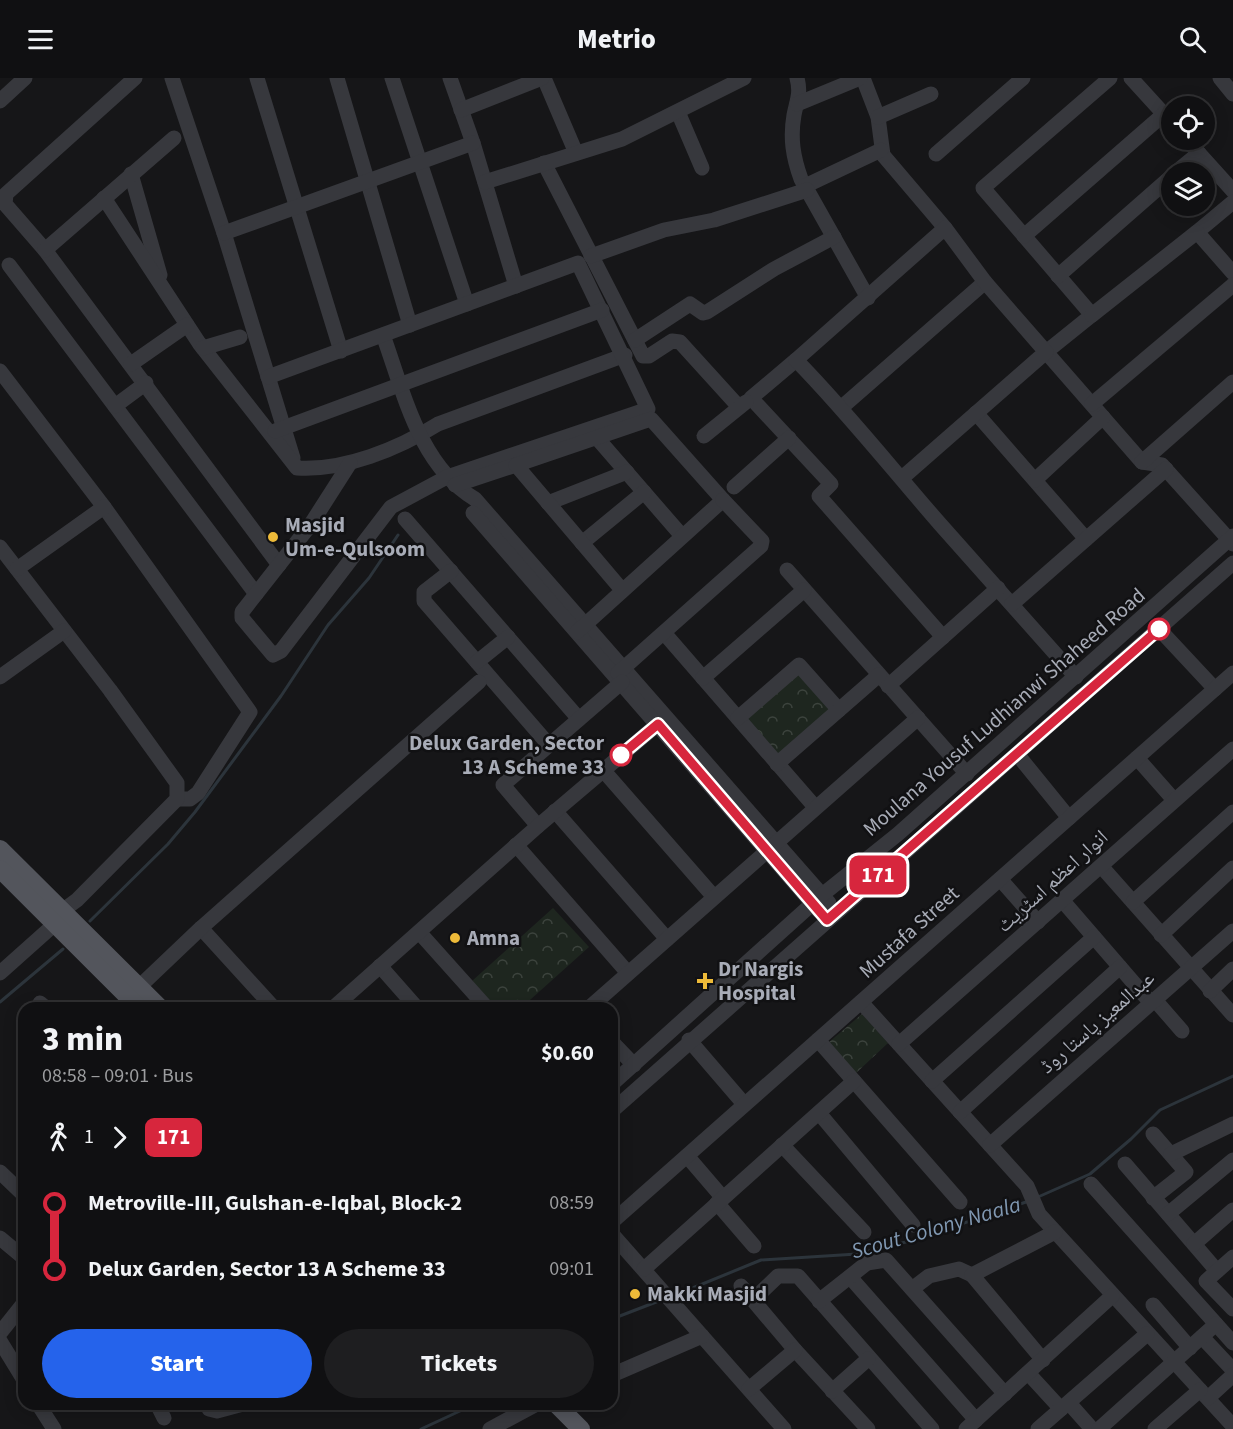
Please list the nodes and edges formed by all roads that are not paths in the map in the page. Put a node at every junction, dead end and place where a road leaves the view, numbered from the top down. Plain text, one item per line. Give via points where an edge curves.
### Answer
1 (135, 78) edge
2 (172, 78) edge
3 (256, 78) edge
4 (337, 78) edge
5 (392, 78) edge
6 (450, 78) edge
7 (543, 78) edge
8 (744, 78) edge
9 (797, 78) edge
10 (862, 78) edge
11 (1023, 78) edge
12 (1131, 78) edge
13 (1220, 78) edge
14 (19, 80) edge
15 (1105, 80) edge
16 (931, 94) dead end
17 (1233, 94) edge
18 (1, 97) edge
19 (798, 104) junction
20 (461, 110) junction
21 (1161, 110) edge
22 (678, 112) junction
23 (878, 117) junction
24 (1161, 124) edge
25 (174, 138) dead end
26 (473, 143) junction
27 (881, 150) junction
28 (1195, 150) edge
29 (576, 153) junction
30 (1198, 153) junction
31 (936, 154) dead end
32 (420, 162) junction
33 (1188, 162) edge
34 (544, 163) junction
35 (702, 168) dead end
36 (131, 174) junction
37 (368, 181) junction
38 (485, 182) junction
39 (1161, 186) edge
40 (806, 188) junction
41 (1233, 191) edge
42 (104, 198) junction
43 (1233, 202) edge
44 (296, 207) junction
45 (945, 228) junction
46 (1197, 232) junction
47 (224, 233) junction
48 (1024, 236) junction
49 (834, 237) junction
50 (45, 250) junction
51 (591, 256) junction
52 (9, 265) dead end
53 (1233, 273) edge
54 (1058, 276) junction
55 (985, 282) junction
56 (1233, 285) edge
57 (516, 286) junction
58 (164, 292) junction
59 (868, 298) junction
60 (467, 304) junction
61 (602, 310) junction
62 (1092, 315) junction
63 (187, 325) junction
64 (411, 325) junction
65 (383, 335) junction
66 (240, 337) dead end
67 (634, 340) junction
68 (203, 348) junction
69 (341, 351) junction
70 (1046, 352) junction
71 (625, 355) junction
72 (796, 360) junction
73 (131, 364) junction
74 (0, 371) edge
75 (268, 377) junction
76 (1233, 382) edge
77 (146, 383) junction
78 (401, 384) junction
79 (745, 403) junction
80 (1092, 404) junction
81 (114, 406) junction
82 (842, 408) junction
83 (975, 413) junction
84 (1103, 417) junction
85 (276, 430) junction
86 (420, 436) junction
87 (704, 436) dead end
88 (597, 438) junction
89 (789, 438) junction
90 (1142, 462) junction
91 (350, 463) junction
92 (516, 465) junction
93 (1166, 469) junction
94 (627, 472) junction
95 (902, 478) junction
96 (1035, 480) junction
97 (454, 484) junction
98 (734, 488) dead end
99 (644, 492) junction
100 (723, 500) junction
101 (548, 503) junction
102 (104, 507) junction
103 (405, 519) dead end
104 (682, 536) junction
105 (1086, 539) junction
106 (1232, 540) edge
107 (582, 543) junction
108 (0, 547) edge
109 (1233, 563) edge
110 (279, 565) junction
111 (17, 569) junction
112 (787, 570) dead end
113 (451, 571) junction
114 (998, 588) junction
115 (622, 590) junction
116 (804, 590) junction
117 (256, 594) junction
118 (1012, 604) junction
119 (581, 628) junction
120 (1159, 629) junction
121 (64, 631) junction
122 (665, 634) junction
123 (508, 636) junction
124 (943, 637) junction
125 (477, 662) junction
126 (1233, 673) edge
127 (621, 675) junction
128 (0, 677) edge
129 (1076, 677) junction
130 (703, 678) junction
131 (884, 680) junction
132 (479, 682) dead end
133 (1215, 689) junction
134 (839, 710) junction
135 (738, 718) junction
136 (918, 718) junction
137 (579, 719) junction
138 (658, 724) junction
139 (549, 745) junction
140 (1233, 749) edge
141 (1017, 754) junction
142 (1137, 758) junction
143 (777, 764) junction
144 (603, 770) junction
145 (967, 774) junction
146 (177, 799) junction
147 (1174, 800) junction
148 (815, 807) junction
149 (555, 811) junction
150 (1233, 812) edge
151 (1069, 818) junction
152 (538, 826) junction
153 (516, 845) junction
154 (770, 846) junction
155 (0, 849) edge
156 (1101, 866) junction
157 (1233, 867) edge
158 (0, 868) edge
159 (1000, 879) junction
160 (714, 897) junction
161 (818, 900) junction
162 (1062, 900) junction
163 (1133, 902) junction
164 (832, 916) junction
165 (59, 917) junction
166 (1038, 922) junction
167 (201, 928) junction
168 (1233, 931) edge
169 (418, 932) junction
170 (1161, 935) junction
171 (1094, 937) junction
172 (667, 939) junction
173 (380, 966) junction
174 (1120, 967) junction
175 (1190, 968) junction
176 (1233, 969) edge
177 (0, 973) edge
178 (628, 973) junction
179 (139, 987) junction
180 (1210, 991) junction
181 (1153, 1001) junction
182 (134, 1002) edge
183 (154, 1002) edge
184 (269, 1002) edge
185 (345, 1002) edge
186 (412, 1002) edge
187 (482, 1002) edge
188 (596, 1002) edge
189 (861, 1002) junction
190 (1233, 1015) edge
191 (1182, 1031) dead end
192 (689, 1040) junction
193 (818, 1040) junction
194 (899, 1044) junction
195 (618, 1048) edge
196 (634, 1065) junction
197 (618, 1079) edge
198 (854, 1081) junction
199 (932, 1081) junction
200 (744, 1104) junction
201 (618, 1105) edge
202 (960, 1112) junction
203 (819, 1113) junction
204 (1233, 1124) edge
205 (1153, 1134) dead end
206 (782, 1145) junction
207 (990, 1145) junction
208 (1171, 1154) junction
209 (687, 1156) junction
210 (1233, 1160) edge
211 (1125, 1164) dead end
212 (0, 1172) edge
213 (1091, 1184) dead end
214 (18, 1189) edge
215 (1153, 1198) junction
216 (720, 1201) junction
217 (960, 1203) dead end
218 (1233, 1210) edge
219 (1168, 1214) junction
220 (618, 1217) edge
221 (913, 1225) dead end
222 (864, 1232) dead end
223 (1056, 1233) junction
224 (0, 1238) edge
225 (618, 1241) edge
226 (1194, 1244) junction
227 (754, 1246) dead end
228 (18, 1253) edge
229 (1233, 1257) edge
230 (644, 1269) junction
231 (1217, 1271) junction
232 (972, 1275) junction
233 (850, 1277) junction
234 (741, 1286) dead end
235 (912, 1288) junction
236 (1112, 1296) junction
237 (753, 1300) junction
238 (819, 1301) junction
239 (1153, 1305) dead end
240 (1233, 1309) edge
241 (18, 1310) edge
242 (1216, 1324) junction
243 (1, 1331) edge
244 (1147, 1334) junction
245 (702, 1336) junction
246 (1202, 1337) junction
247 (1233, 1343) edge
248 (1190, 1348) junction
249 (795, 1350) junction
250 (868, 1359) junction
251 (1043, 1360) junction
252 (1174, 1362) junction
253 (18, 1367) edge
254 (1233, 1370) edge
255 (618, 1372) edge
256 (1028, 1374) junction
257 (1233, 1375) edge
258 (749, 1389) junction
259 (832, 1391) junction
260 (1005, 1394) junction
261 (1204, 1394) junction
262 (1065, 1406) junction
263 (42, 1410) edge
264 (526, 1410) edge
265 (548, 1410) edge
266 (562, 1410) edge
267 (971, 1425) edge
268 (1226, 1425) edge
269 (862, 1427) edge
270 (54, 1429) edge
271 (490, 1429) edge
272 (566, 1429) edge
273 (581, 1429) edge
274 (784, 1429) edge
275 (932, 1429) edge
276 (1038, 1429) edge
277 (1092, 1429) edge
278 (1099, 1429) edge
279 (1155, 1429) edge

1 - 50 street via 6,194 5,204
2 - 47 street
3 - 44 street
4 - 37 street
5 - 32 street
6 - 20 street
7 - 20 street
7 - 29 street
8 - 22 street
9 - 19 street
10 - 19 street
10 - 23 street
11 - 31 street
12 - 21 street
13 - 17 street
14 - 18 street
15 - 48 street via 982,188
16 - 23 street
19 - 40 street via 792,148
20 - 26 street
22 - 29 street via 622,139
22 - 35 street
23 - 27 street
24 - 48 street
25 - 36 street
26 - 32 street
26 - 38 street
27 - 40 street
27 - 45 street
28 - 30 street
29 - 34 street
30 - 33 street
30 - 41 street
32 - 37 street
32 - 60 street
34 - 38 street
34 - 51 street
36 - 42 street
36 - 58 street
37 - 44 street
37 - 64 street
38 - 57 street
39 - 54 street
40 - 49 street
40 - 51 street
42 - 50 street
42 - 58 street
43 - 46 street
44 - 47 street
44 - 69 street
45 - 55 street
45 - 59 street
46 - 53 street
46 - 62 street
47 - 75 street
48 - 54 street
49 - 59 street
49 - 67 street via 707,312 690,304
50 - 73 street
51 - 67 street
52 - 81 street
54 - 62 street
55 - 70 street
55 - 82 street
56 - 80 street
57 - 60 street
57 - 61 street via 578,263
58 - 63 street
59 - 72 street
60 - 64 street
61 - 71 street
61 - 78 street
62 - 70 street
63 - 68 street
63 - 73 street
64 - 65 street
65 - 69 street
65 - 78 street
66 - 68 street
67 - 79 street via 645,357 672,341 680,342
68 - 85 street
69 - 75 street
70 - 80 street
70 - 83 street
71 - 86 street via 438,424
71 - 97 street via 648,409
72 - 79 street
72 - 82 street
73 - 77 street
74 - 102 street
75 - 85 street
76 - 90 street
77 - 81 street
77 - 110 street
78 - 85 street
78 - 86 street
79 - 87 street
79 - 89 street
80 - 84 street
81 - 117 street
82 - 95 street
83 - 95 street
83 - 96 street
84 - 90 street
84 - 96 street
85 - 91 street via 297,468
86 - 91 street
86 - 97 street
88 - 92 street
88 - 94 street
88 - 100 street via 651,419
89 - 98 street
89 - 124 street via 831,484 819,495
90 - 93 street
91 - 110 street
92 - 97 street
92 - 101 street
93 - 105 street
93 - 106 street
94 - 99 street
94 - 101 street
95 - 114 street
96 - 105 street
97 - 117 street via 391,507 277,654 273,655 242,618 242,612
97 - 119 street via 475,500
99 - 104 street
99 - 107 street
100 - 104 street
100 - 122 street via 762,544
101 - 107 street
102 - 111 street
102 - 146 street via 250,712 198,793
103 - 113 street
104 - 115 street
105 - 118 street
106 - 129 street, Moulana Yousuf Ludhianwi Shaheed Road
107 - 115 street
108 - 111 street
109 - 120 street, Moulana Yousuf Ludhianwi Shaheed Road
110 - 117 street
111 - 121 street
112 - 116 street
113 - 123 street
113 - 125 street via 424,592 424,601
114 - 118 street
114 - 124 street
115 - 119 street
116 - 130 street
116 - 131 street
118 - 129 street
119 - 127 street
120 - 133 street
120 - 141 street, Moulana Yousuf Ludhianwi Shaheed Road
121 - 128 street
121 - 146 street via 177,783
122 - 127 street
122 - 130 street
123 - 125 street
123 - 137 street
124 - 131 street
125 - 139 street
126 - 133 street, Mustafa Street
127 - 137 street
127 - 138 street
127 - 154 street
129 - 145 street, Moulana Yousuf Ludhianwi Shaheed Road
130 - 135 street
131 - 134 street
131 - 136 street
132 - 167 street
133 - 142 street, Mustafa Street
134 - 135 street via 799,665
134 - 143 street
135 - 143 street
136 - 145 street
136 - 148 street
137 - 139 street
138 - 144 street
138 - 154 street
139 - 152 street via 503,784
140 - 147 street, انوار اعظم اسٹریٹ
141 - 151 street
141 - 164 street, Moulana Yousuf Ludhianwi Shaheed Road
142 - 147 street
142 - 151 street, Mustafa Street
143 - 148 street
144 - 149 street
144 - 160 street
145 - 161 street, Moulana Yousuf Ludhianwi Shaheed Road
146 - 165 street
147 - 156 street, انوار اعظم اسٹریٹ
148 - 154 street
149 - 152 street
149 - 172 street
150 - 163 street
151 - 159 street, Mustafa Street
152 - 153 street
153 - 169 street
153 - 178 street
154 - 160 street
154 - 161 street
155 - 165 main road
156 - 162 street, انوار اعظم اسٹریٹ
156 - 163 street
157 - 170 street
158 - 165 main road
159 - 166 street
159 - 189 street, Mustafa Street
160 - 172 street
161 - 164 street
161 - 196 street, Moulana Yousuf Ludhianwi Shaheed Road
162 - 166 street, انوار اعظم اسٹریٹ
162 - 171 street
163 - 170 street
164 - 192 street, Moulana Yousuf Ludhianwi Shaheed Road
165 - 177 street
165 - 179 main road
165 - 182 main road
166 - 194 street, انوار اعظم اسٹریٹ
167 - 179 street
167 - 184 street
168 - 175 street, عبدالمعیز پاستا روڈ
169 - 173 street
169 - 187 street
170 - 175 street
171 - 174 street
171 - 199 street
172 - 178 street
173 - 185 street
173 - 186 street
174 - 181 street
174 - 202 street
175 - 180 street
175 - 181 street, عبدالمعیز پاستا روڈ
176 - 180 street
178 - 188 street
179 - 183 main road
180 - 190 street
181 - 191 street
181 - 207 street, عبدالمعیز پاستا روڈ
189 - 193 street, Mustafa Street
189 - 194 street
192 - 200 street
192 - 201 street, Moulana Yousuf Ludhianwi Shaheed Road
193 - 198 street
193 - 200 street, Mustafa Street
194 - 199 street
195 - 196 street
196 - 197 street, Moulana Yousuf Ludhianwi Shaheed Road
198 - 203 street
198 - 217 street
199 - 202 street
200 - 209 street, Mustafa Street
202 - 207 street
203 - 206 street
203 - 221 street
204 - 208 street
205 - 208 street
206 - 216 street
206 - 222 street
207 - 223 street via 1027,1186 1039,1214
208 - 215 street via 1186,1173
209 - 216 street
209 - 220 street, Mustafa Street
210 - 219 street
211 - 215 street
212 - 214 street
213 - 242 street
215 - 219 street
216 - 227 street
216 - 230 street
218 - 226 street
219 - 226 street
223 - 232 street
223 - 236 street
224 - 228 street
225 - 230 street
226 - 231 street
229 - 231 street
230 - 245 street
231 - 240 street via 1206,1281
232 - 235 street via 959,1269 929,1276
232 - 251 street
233 - 235 street via 867,1263 886,1260
233 - 238 street
233 - 267 street
234 - 237 street
235 - 260 street
236 - 244 street
236 - 251 street
237 - 238 street via 778,1276 798,1276
237 - 249 street
238 - 250 street
239 - 248 street
241 - 243 street
242 - 246 street
242 - 247 street
243 - 253 street
244 - 252 street
244 - 262 street
245 - 255 street
245 - 258 street
246 - 248 street
246 - 254 street
248 - 252 street
249 - 258 street
249 - 259 street
250 - 259 street
250 - 275 street
251 - 256 street
252 - 261 street
252 - 278 street
256 - 260 street
256 - 262 street
257 - 261 street
258 - 274 street
259 - 269 street
260 - 267 street
261 - 268 street
261 - 279 street
262 - 276 street
262 - 277 street
263 - 270 street
264 - 271 street
265 - 272 main road
266 - 273 main road

